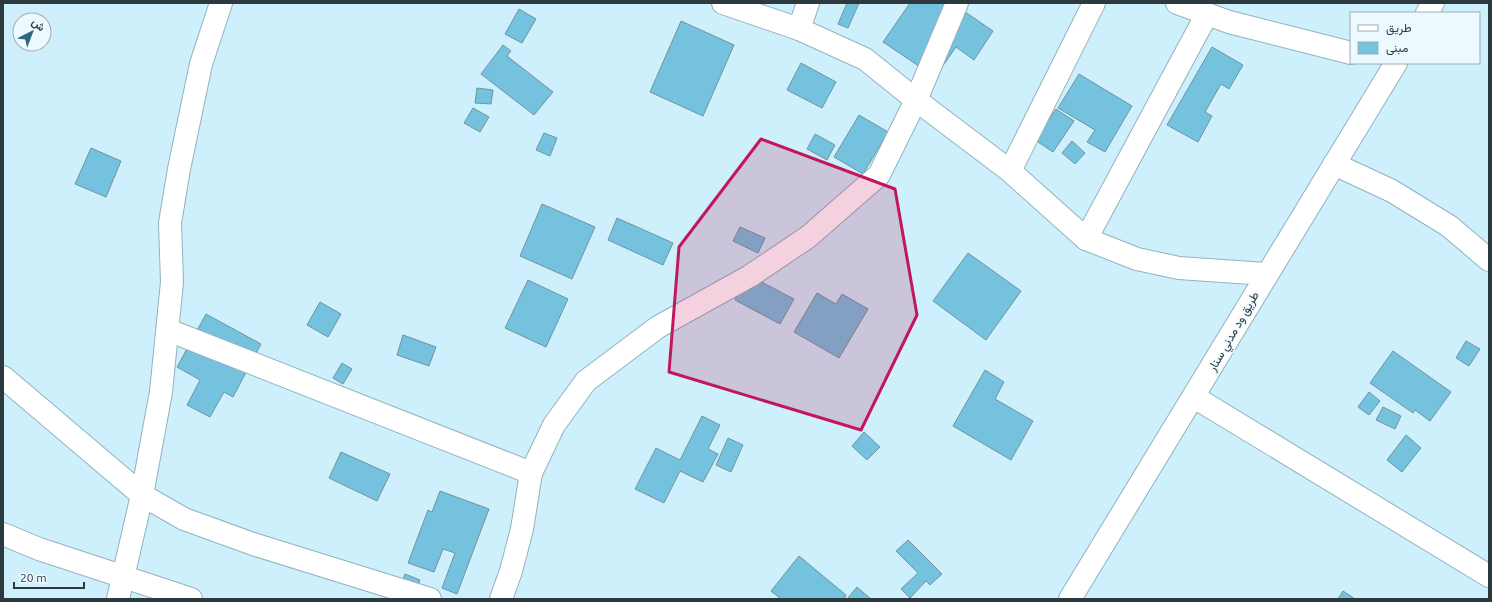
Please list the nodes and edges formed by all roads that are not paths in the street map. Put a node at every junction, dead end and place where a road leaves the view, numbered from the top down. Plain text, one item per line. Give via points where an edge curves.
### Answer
1 (221, 3) edge
2 (723, 3) edge
3 (808, 3) edge
4 (956, 3) edge
5 (1094, 3) edge
6 (1177, 3) edge
7 (1433, 3) edge
8 (1427, 12) edge
9 (1207, 14) junction
10 (800, 29) junction
11 (1350, 52) edge
12 (1394, 64) edge
13 (916, 100) junction
14 (1334, 164) junction
15 (1010, 171) junction
16 (1086, 239) junction
17 (1489, 260) edge
18 (1266, 274) junction
19 (168, 330) junction
20 (3, 377) edge
21 (1194, 397) junction
22 (531, 473) junction
23 (142, 495) junction
24 (3, 534) edge
25 (1489, 576) edge
26 (123, 577) junction
27 (118, 599) edge
28 (191, 599) edge
29 (430, 599) edge
30 (501, 599) edge
31 (1070, 599) edge

1 - 19 main road via 201,64 170,223 172,282
2 - 10 main road
3 - 10 main road
4 - 13 main road
5 - 15 main road
6 - 9 main road
7 - 8 main road
9 - 11 main road via 1229,22
9 - 16 main road
10 - 13 main road via 865,58
12 - 14 main road, طريق ود مدني سنار
13 - 15 main road
13 - 22 main road via 879,175 808,236 750,276 658,327 586,381 554,426
14 - 17 main road via 1392,191 1448,226
14 - 18 main road, طريق ود مدني سنار
15 - 16 main road
16 - 18 main road via 1137,259 1179,268
18 - 21 main road, طريق ود مدني سنار
19 - 22 main road
19 - 23 main road via 161,392
20 - 23 main road
21 - 25 main road
21 - 31 main road, طريق ود مدني سنار
22 - 30 main road via 512,572
23 - 26 main road
23 - 29 main road via 184,519 253,544
24 - 26 main road
26 - 27 main road
26 - 28 main road

